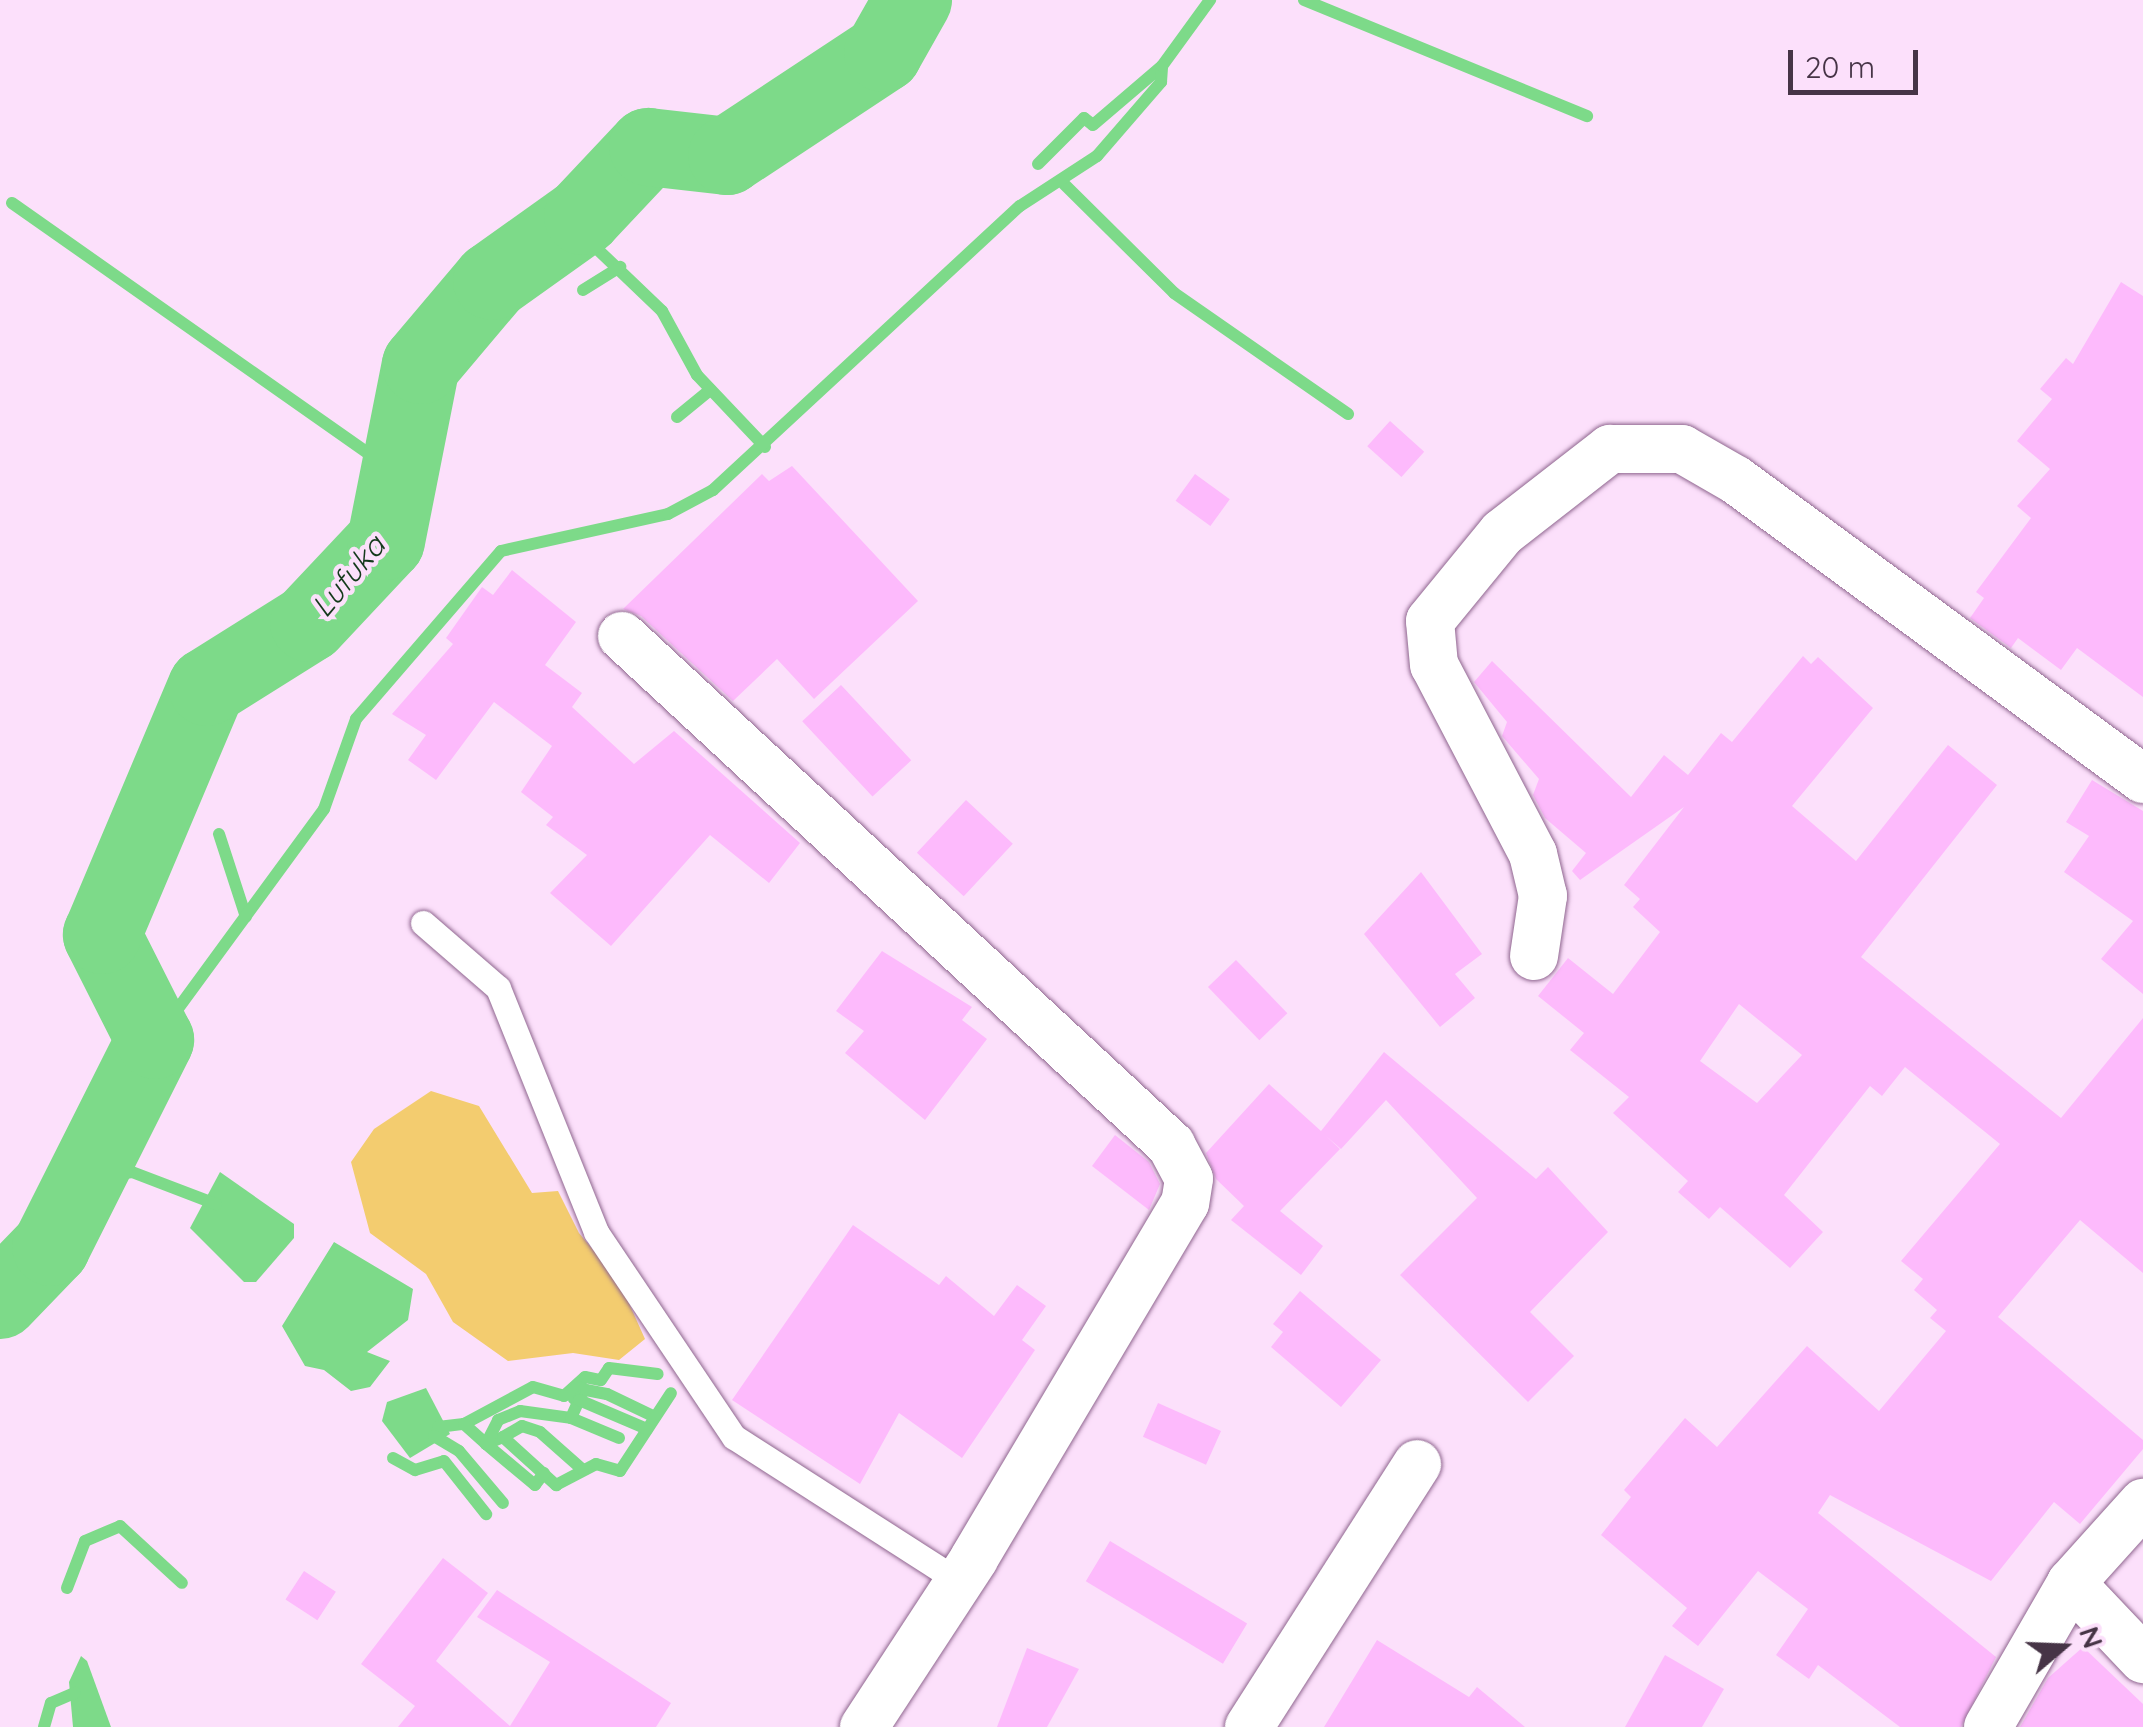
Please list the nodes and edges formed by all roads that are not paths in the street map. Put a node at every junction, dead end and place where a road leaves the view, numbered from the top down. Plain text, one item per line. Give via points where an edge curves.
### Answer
1 (622, 636) dead end
2 (2143, 779) edge
3 (423, 923) dead end
4 (1534, 956) dead end
5 (1417, 1464) dead end
6 (2143, 1502) edge
7 (960, 1582) junction
8 (2071, 1583) junction
9 (2143, 1659) edge
10 (864, 1727) edge
11 (1249, 1727) edge
12 (1988, 1727) edge

1 - 7 street via 1183,1162 1185,1203
2 - 4 street via 1736,480 1682,448 1610,449 1502,533 1430,621 1434,665 1532,854 1542,896
3 - 7 lane via 498,988 596,1232 734,1437
5 - 11 street
6 - 8 street
7 - 10 street
8 - 9 street
8 - 12 street

